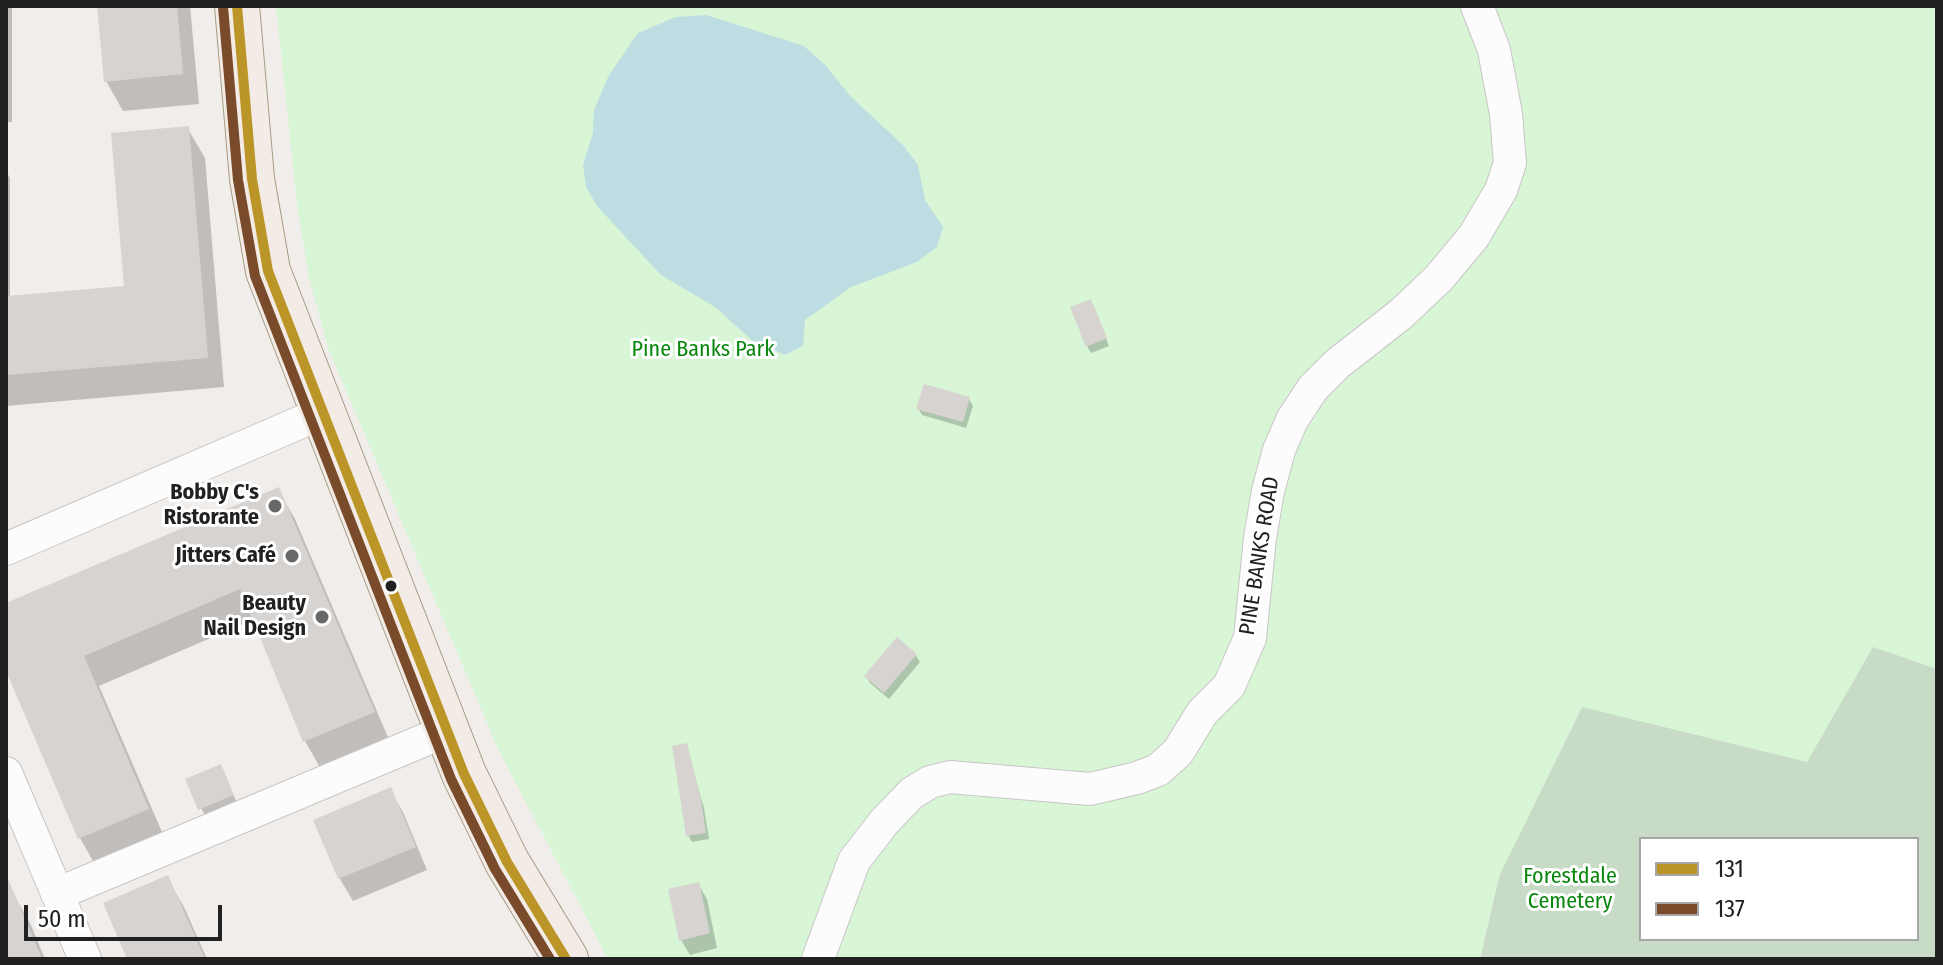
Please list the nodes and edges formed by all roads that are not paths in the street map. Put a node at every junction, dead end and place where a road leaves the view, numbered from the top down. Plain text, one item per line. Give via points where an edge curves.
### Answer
1 (237, 6) edge
2 (1477, 6) edge
3 (322, 413) junction
4 (6, 549) edge
5 (446, 731) junction
6 (6, 773) edge
7 (57, 894) junction
8 (85, 959) edge
9 (566, 959) edge
10 (818, 959) edge

1 - 3 main road via 252,179 268,271
2 - 10 street, PINE BANKS ROAD via 1494,50 1506,114 1510,163 1501,190 1474,236 1439,278 1337,364 1292,420 1268,491 1250,638 1229,686 1202,713 1178,752 1158,770 1137,778 1090,789 950,777 912,793 854,861
3 - 4 street
3 - 5 main road
5 - 7 street
5 - 9 main road via 483,817
6 - 7 street
7 - 8 street

